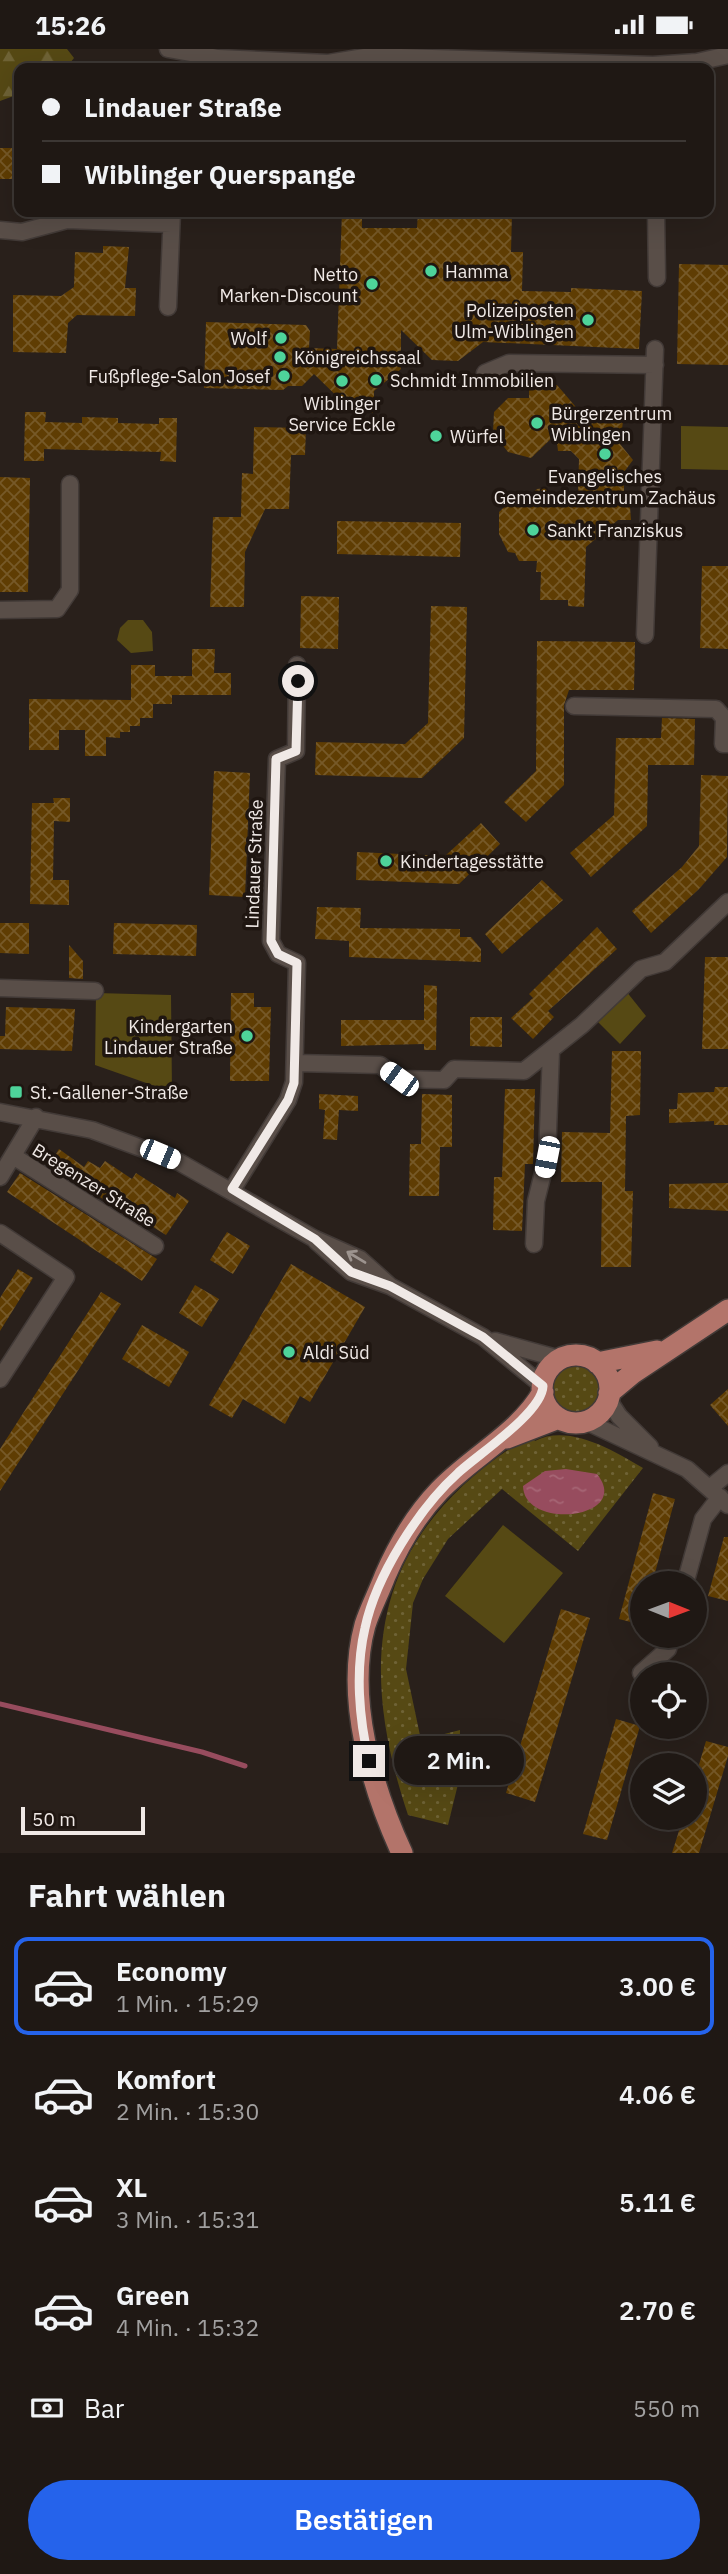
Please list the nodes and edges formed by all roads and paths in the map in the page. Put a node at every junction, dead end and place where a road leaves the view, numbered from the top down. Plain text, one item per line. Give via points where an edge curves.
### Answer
1 (168, 49) edge
2 (728, 55) edge
3 (185, 61) edge
4 (328, 63) joint
5 (550, 63) edge
6 (688, 63) edge
7 (708, 63) edge
8 (656, 217) edge
9 (172, 218) edge
10 (0, 230) edge
11 (657, 278) dead end
12 (168, 307) dead end
13 (485, 373) dead end
14 (70, 484) dead end
15 (0, 610) edge
16 (645, 635) dead end
17 (297, 665) dead end
18 (574, 706) dead end
19 (728, 744) edge
20 (728, 902) edge
21 (0, 988) edge
22 (95, 991) dead end
23 (551, 1051) junction
24 (297, 1063) junction
25 (0, 1112) edge
26 (36, 1117) junction
27 (13, 1156) junction
28 (0, 1177) edge
29 (232, 1189) junction
30 (0, 1233) edge
31 (534, 1244) dead end
32 (155, 1246) dead end
33 (728, 1310) edge
34 (483, 1337) junction
35 (673, 1347) junction
36 (560, 1359) junction
37 (597, 1363) junction
38 (0, 1379) edge
39 (543, 1389) junction
40 (609, 1396) junction
41 (559, 1418) junction
42 (585, 1421) junction
43 (495, 1443) junction
44 (654, 1452) junction
45 (728, 1473) edge
46 (720, 1497) edge
47 (689, 1571) edge
48 (667, 1649) edge
49 (653, 1662) edge
50 (402, 1853) edge

1 - 3 street
2 - 6 street
2 - 7 street
3 - 4 street
4 - 5 street via 370,56
8 - 11 street
9 - 10 street via 67,220 22,232
9 - 12 street
13 - 16 street via 509,363 655,357
14 - 15 street via 69,590 65,601 57,609
17 - 24 street, Lindauer Straße via 296,751 276,759 271,941 278,954 297,963
18 - 19 street via 716,709 723,718 723,744
20 - 23 street via 665,962 628,980
21 - 22 street
23 - 24 street via 524,1071 454,1069 444,1080 399,1079 380,1065
23 - 31 street via 547,1157 536,1203
24 - 29 street, Lindauer Straße via 288,1100
25 - 26 street
26 - 27 street, Bregenzer Straße
26 - 29 street via 136,1145
27 - 28 street, Bregenzer Straße
27 - 32 street, Bregenzer Straße
29 - 34 street via 315,1239 351,1272 390,1286
30 - 38 street via 66,1277
33 - 35 main road
34 - 36 street
34 - 39 street
35 - 37 main road
35 - 40 main road
36 - 37 main road via 576,1355
36 - 39 main road via 548,1371
37 - 40 main road via 607,1377
39 - 41 main road via 548,1407
39 - 43 main road
40 - 42 main road via 599,1413
40 - 44 street via 619,1416
41 - 42 main road
41 - 43 main road
42 - 44 street
43 - 50 main road via 456,1474 425,1509 395,1555 365,1627 360,1677 365,1745
44 - 46 street via 687,1469
45 - 46 street
46 - 47 street via 704,1519
48 - 49 street

